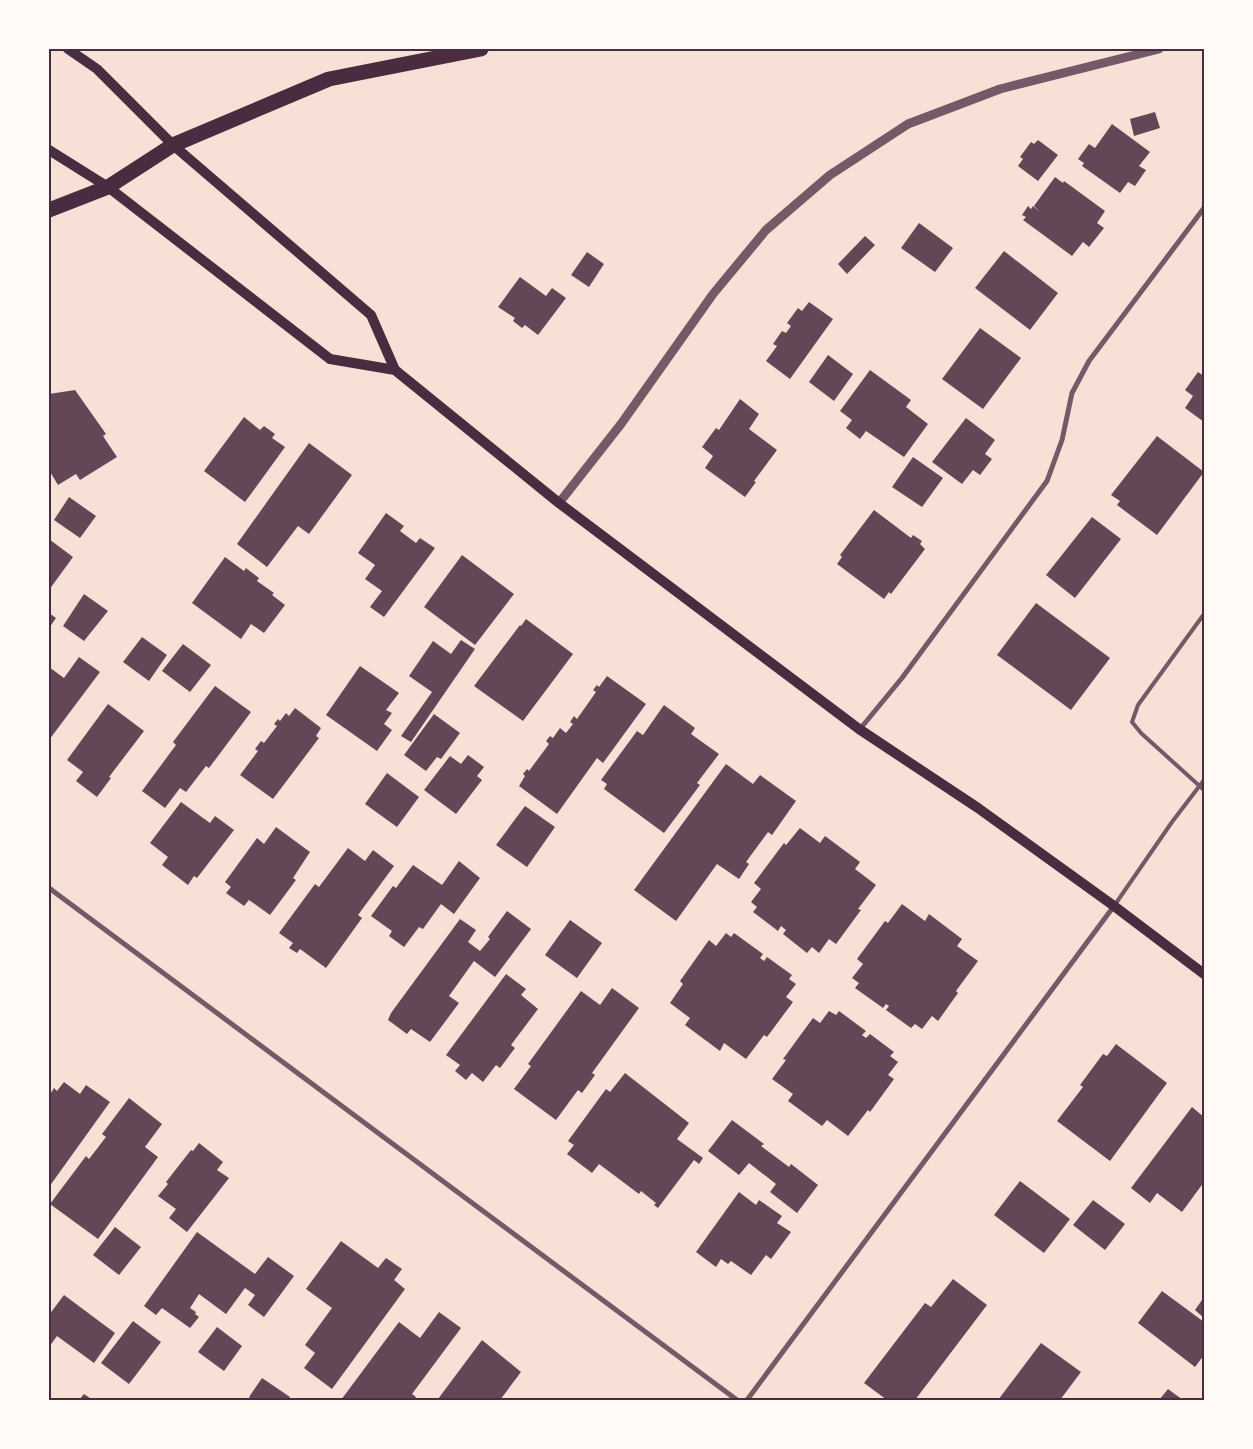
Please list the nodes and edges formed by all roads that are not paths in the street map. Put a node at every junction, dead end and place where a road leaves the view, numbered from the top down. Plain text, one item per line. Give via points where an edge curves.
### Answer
1 (68, 49) edge
2 (481, 49) edge
3 (1159, 49) edge
4 (173, 146) junction
5 (49, 150) edge
6 (108, 186) junction
7 (1204, 208) edge
8 (49, 210) edge
9 (394, 370) junction
10 (559, 503) junction
11 (1204, 614) edge
12 (859, 729) junction
13 (1204, 780) edge
14 (1199, 787) junction
15 (1204, 790) edge
16 (49, 888) edge
17 (1114, 906) junction
18 (1204, 974) edge
19 (737, 1400) edge
20 (746, 1400) edge

1 - 4 main road via 97,69
2 - 4 highway via 329,79
3 - 10 street via 1000,89 908,124 830,175 766,230 713,294 621,424
4 - 6 highway
4 - 9 main road via 371,315
5 - 6 main road
6 - 8 highway
6 - 9 main road via 330,359
7 - 12 street via 1089,361 1072,393 1062,440 1047,481 902,678
9 - 10 main road
10 - 12 main road
11 - 14 lane via 1138,705 1132,722
12 - 17 main road via 978,808
13 - 14 lane
14 - 15 lane
14 - 17 lane
16 - 19 street
17 - 18 main road
17 - 20 street

